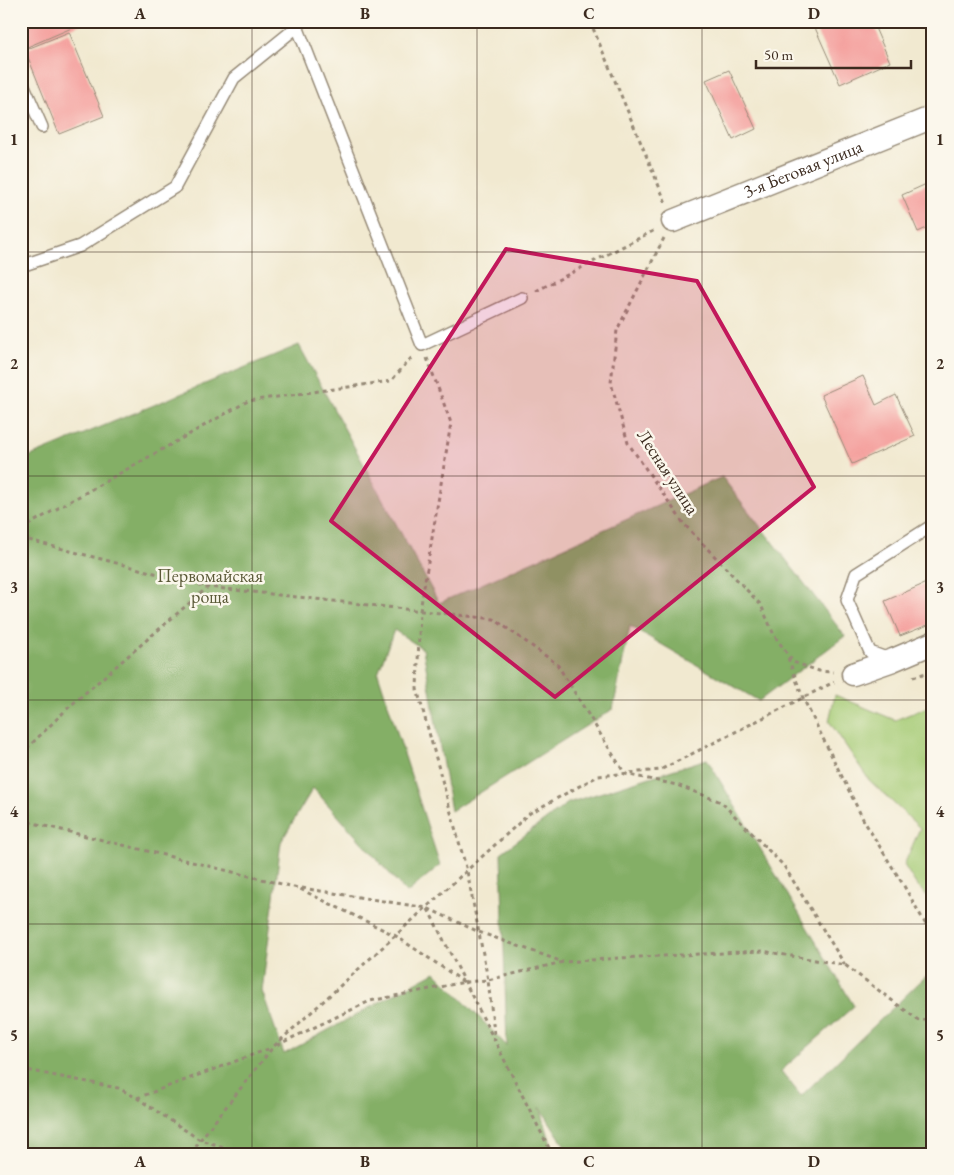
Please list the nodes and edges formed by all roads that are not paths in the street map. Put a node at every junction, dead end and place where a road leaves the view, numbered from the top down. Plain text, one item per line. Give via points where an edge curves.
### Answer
1 (296, 24) edge
2 (21, 78) edge
3 (933, 117) edge
4 (42, 127) dead end
5 (673, 220) road end
6 (21, 266) edge
7 (522, 298) road end
8 (933, 526) edge
9 (933, 643) edge
10 (892, 660) junction
11 (852, 674) road end

1 - 6 lane via 234,78 175,187 80,246
1 - 7 lane via 422,345
2 - 4 lane
3 - 5 street, 3-я Беговая улица
8 - 10 lane via 856,574 847,600 870,652
9 - 10 street
10 - 11 street

